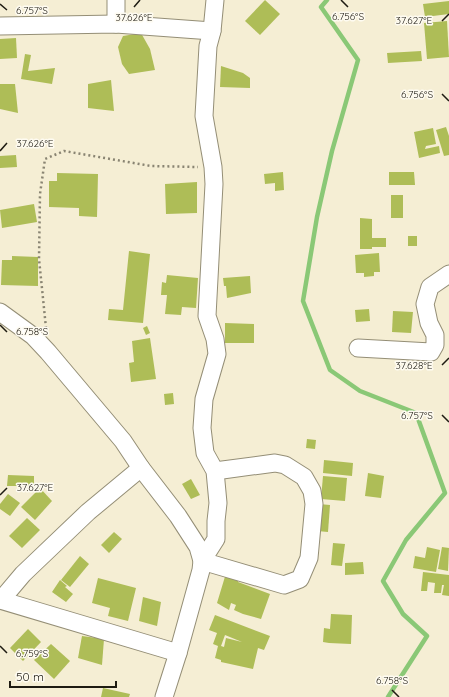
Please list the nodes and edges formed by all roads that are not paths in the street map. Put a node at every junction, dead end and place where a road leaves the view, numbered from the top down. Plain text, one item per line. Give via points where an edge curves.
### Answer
1 (116, 0) edge
2 (216, 0) edge
3 (116, 24) junction
4 (0, 26) edge
5 (212, 32) junction
6 (449, 274) edge
7 (0, 312) edge
8 (358, 348) dead end
9 (141, 468) junction
10 (215, 471) junction
11 (202, 561) junction
12 (0, 600) edge
13 (178, 653) junction
14 (164, 697) edge

1 - 3 street
2 - 5 street
3 - 4 street
3 - 5 street
5 - 10 street via 208,46 204,116 213,167 214,198 207,316 216,342 217,354 204,399 202,428 205,453
6 - 8 street via 430,287 425,304 429,324 435,335 435,344 431,352
7 - 9 street via 33,336 48,352 123,441
9 - 11 street via 178,516 198,547
9 - 12 street via 88,512 23,574
10 - 11 street via 218,503 216,539
10 - 11 street via 275,463 285,465 304,477 312,491 314,504 309,558 300,579 284,585
11 - 13 street
12 - 13 street
13 - 14 street

